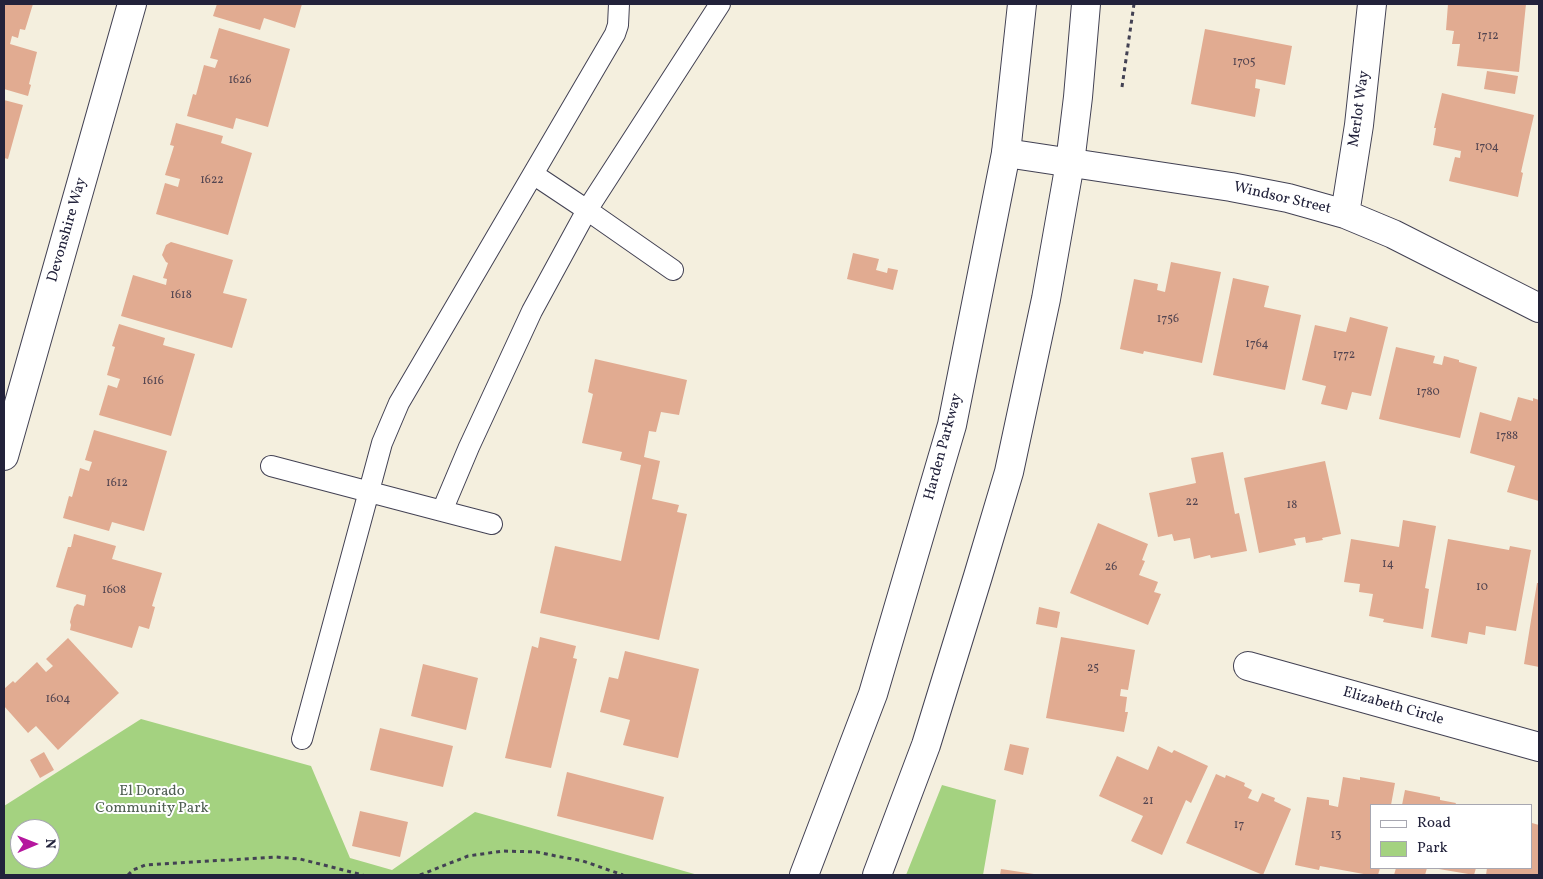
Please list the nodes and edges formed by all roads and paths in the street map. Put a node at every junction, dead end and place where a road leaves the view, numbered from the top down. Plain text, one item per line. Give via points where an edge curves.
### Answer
1 (132, 4) edge
2 (619, 4) edge
3 (720, 4) edge
4 (1022, 4) edge
5 (1086, 4) edge
6 (1134, 4) edge
7 (1372, 4) edge
8 (1122, 87) dead end
9 (1006, 153) junction
10 (1070, 163) junction
11 (533, 174) junction
12 (587, 210) junction
13 (1344, 214) junction
14 (673, 270) dead end
15 (1539, 308) edge
16 (4, 456) edge
17 (271, 466) dead end
18 (369, 492) junction
19 (442, 511) junction
20 (492, 524) dead end
21 (1248, 666) dead end
22 (302, 740) dead end
23 (1539, 747) edge
24 (128, 875) edge
25 (363, 875) edge
26 (420, 875) edge
27 (622, 875) edge
28 (804, 875) edge
29 (877, 875) edge

1 - 16 street, Devonshire Way
2 - 11 lane via 615,34
3 - 12 lane
4 - 9 street, Harden Parkway
5 - 10 street
6 - 8 path
7 - 13 street, Merlot Way
9 - 10 street, Windsor Street
9 - 28 street, Harden Parkway via 952,426 873,694
10 - 13 street, Windsor Street via 1231,187 1288,198
10 - 29 street via 1046,299 1009,472 926,745
11 - 12 lane
11 - 18 lane via 399,403 382,443
12 - 14 lane
12 - 19 lane via 532,311
13 - 15 street, Windsor Street via 1393,234
17 - 18 lane
18 - 19 lane
18 - 22 lane
19 - 20 lane
21 - 23 street, Elizabeth Circle
24 - 25 path via 145,865 276,857 300,859
26 - 27 path via 468,856 503,851 536,852 583,861

